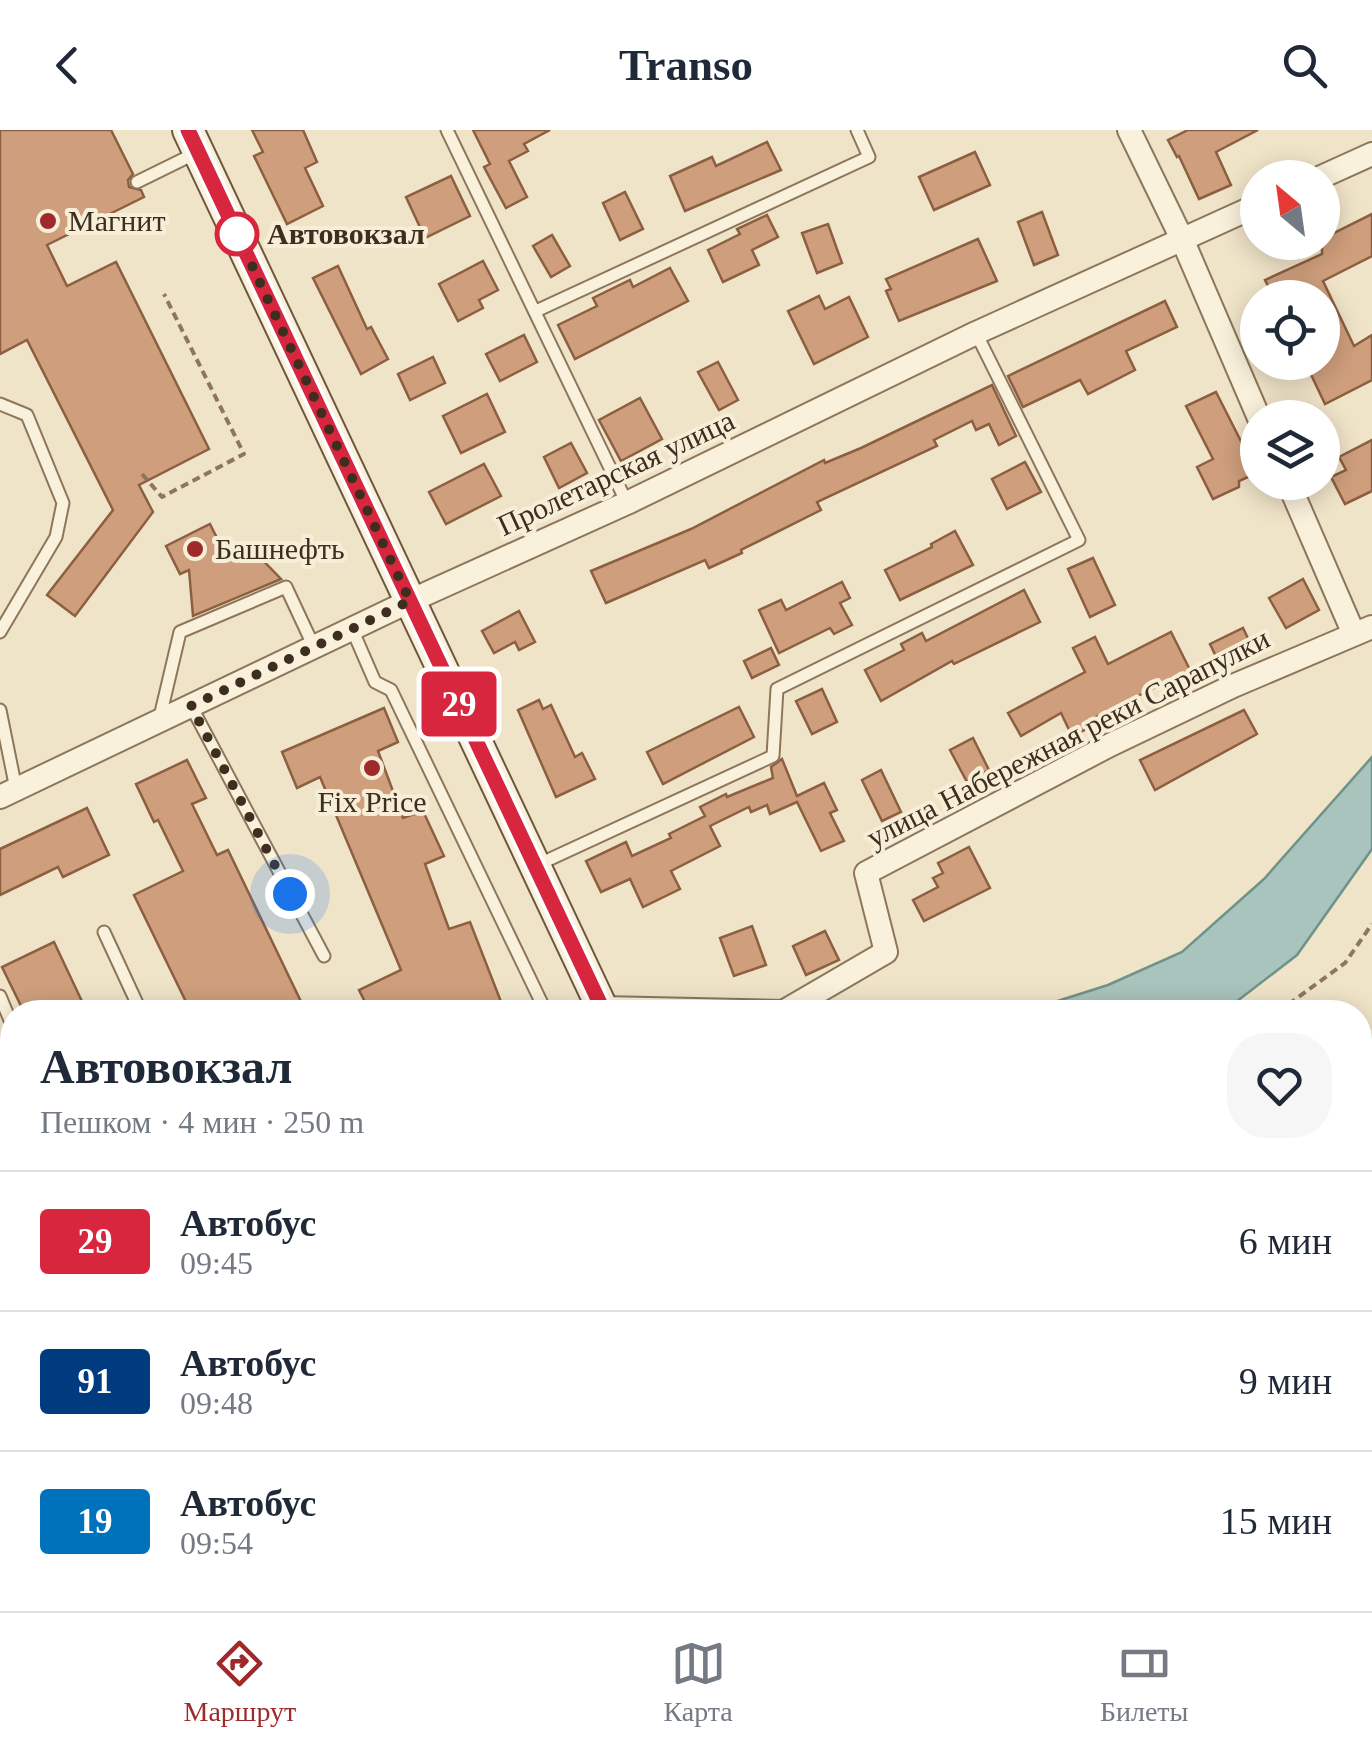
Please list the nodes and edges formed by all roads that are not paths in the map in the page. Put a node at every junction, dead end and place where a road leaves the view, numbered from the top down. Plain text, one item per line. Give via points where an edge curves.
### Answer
1 (447, 130) edge
2 (857, 130) edge
3 (1129, 130) edge
4 (193, 141) edge
5 (1372, 154) edge
6 (1340, 168) edge
7 (137, 182) dead end
8 (1240, 213) edge
9 (1182, 239) junction
10 (536, 310) junction
11 (976, 334) junction
12 (1252, 400) edge
13 (0, 404) edge
14 (1297, 500) edge
15 (627, 503) junction
16 (410, 601) junction
17 (352, 629) junction
18 (1363, 630) edge
19 (0, 632) edge
20 (314, 647) junction
21 (191, 706) junction
22 (0, 710) edge
23 (159, 721) junction
24 (8, 793) edge
25 (535, 866) junction
26 (104, 932) dead end
27 (324, 956) dead end
28 (135, 1000) edge
29 (540, 1000) edge
30 (598, 1000) edge
31 (803, 1000) edge

1 - 10 lane
2 - 10 lane via 869,157
3 - 9 street
4 - 7 lane
4 - 16 main road
5 - 6 street
8 - 9 street, Пролетарская улица
9 - 11 street, Пролетарская улица
9 - 12 street
10 - 15 lane
11 - 15 street, Пролетарская улица
11 - 25 lane via 1079,540 778,689 773,756
13 - 19 lane via 27,415 63,503 56,537
14 - 18 street
15 - 16 street, Пролетарская улица
16 - 17 street, Пролетарская улица
16 - 25 main road
17 - 20 street, Пролетарская улица
17 - 29 lane via 375,682 390,690
18 - 31 street, улица Набережная реки Сарапулки via 1110,745 866,872 886,952
20 - 21 street, Пролетарская улица
20 - 23 lane via 286,586 180,632
21 - 23 street, Пролетарская улица
21 - 27 lane
22 - 24 lane
23 - 24 street, Пролетарская улица
25 - 30 main road
26 - 28 lane

